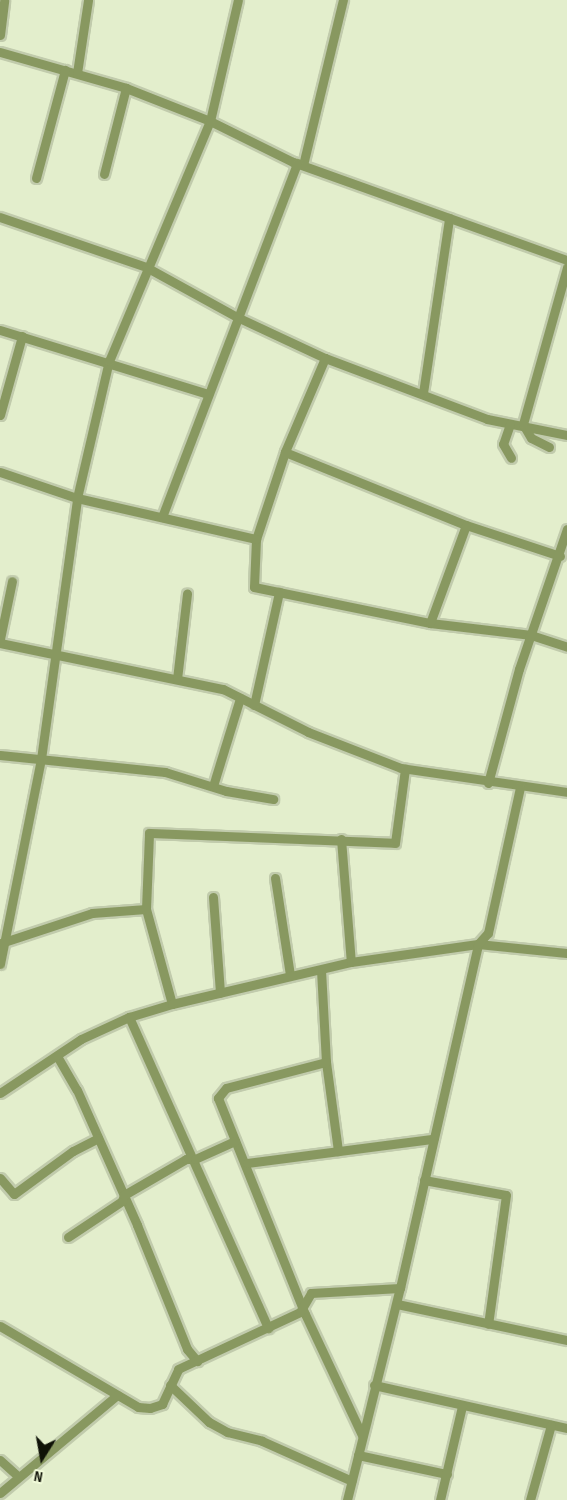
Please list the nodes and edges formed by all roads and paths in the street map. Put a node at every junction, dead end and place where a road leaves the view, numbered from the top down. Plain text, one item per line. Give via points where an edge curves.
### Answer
1 (4, 0) edge
2 (88, 0) edge
3 (237, 0) edge
4 (343, 0) edge
5 (0, 34) edge
6 (0, 52) edge
7 (65, 70) junction
8 (77, 73) junction
9 (126, 88) junction
10 (210, 121) junction
11 (300, 164) junction
12 (104, 174) dead end
13 (36, 178) dead end
14 (0, 217) edge
15 (449, 218) junction
16 (567, 260) edge
17 (146, 267) junction
18 (567, 267) edge
19 (237, 317) junction
20 (0, 330) edge
21 (22, 336) junction
22 (325, 358) junction
23 (109, 362) junction
24 (423, 393) junction
25 (208, 394) junction
26 (0, 415) edge
27 (510, 424) junction
28 (523, 424) junction
29 (567, 435) edge
30 (549, 447) dead end
31 (285, 452) junction
32 (511, 458) dead end
33 (0, 472) edge
34 (77, 498) junction
35 (162, 517) junction
36 (466, 525) junction
37 (567, 529) edge
38 (256, 539) junction
39 (560, 556) junction
40 (12, 581) dead end
41 (279, 592) junction
42 (187, 594) dead end
43 (430, 623) junction
44 (531, 635) junction
45 (0, 641) edge
46 (567, 647) edge
47 (54, 652) junction
48 (177, 679) junction
49 (240, 698) junction
50 (254, 705) junction
51 (0, 755) edge
52 (41, 759) junction
53 (405, 769) junction
54 (488, 783) junction
55 (213, 786) junction
56 (520, 786) junction
57 (567, 792) edge
58 (273, 799) dead end
59 (341, 839) junction
60 (275, 878) dead end
61 (213, 897) dead end
62 (146, 909) junction
63 (3, 943) edge
64 (478, 944) junction
65 (567, 953) edge
66 (351, 962) junction
67 (0, 964) edge
68 (321, 970) junction
69 (290, 975) junction
70 (220, 993) junction
71 (171, 1004) junction
72 (129, 1017) junction
73 (57, 1056) junction
74 (326, 1062) junction
75 (0, 1093) edge
76 (98, 1138) junction
77 (433, 1139) junction
78 (235, 1141) junction
79 (338, 1151) junction
80 (195, 1159) junction
81 (247, 1163) junction
82 (0, 1178) edge
83 (424, 1180) junction
84 (124, 1195) junction
85 (68, 1237) dead end
86 (400, 1288) junction
87 (397, 1304) junction
88 (304, 1306) junction
89 (488, 1324) junction
90 (0, 1326) edge
91 (267, 1328) junction
92 (567, 1340) edge
93 (197, 1361) junction
94 (170, 1385) junction
95 (374, 1385) junction
96 (117, 1395) junction
97 (462, 1406) junction
98 (551, 1425) junction
99 (567, 1428) edge
100 (362, 1435) junction
101 (358, 1455) junction
102 (0, 1460) edge
103 (447, 1474) junction
104 (19, 1477) junction
105 (352, 1481) junction
106 (0, 1493) edge
107 (347, 1500) edge
108 (440, 1500) edge
109 (530, 1500) edge

1 - 5 street
2 - 8 street
3 - 10 street
4 - 11 street
6 - 7 street
7 - 8 street
7 - 13 street
8 - 9 street
9 - 10 street
9 - 12 street
10 - 11 street
10 - 17 street
11 - 15 street
11 - 19 street
14 - 17 street
15 - 16 street
15 - 24 street
17 - 19 street
17 - 23 street
18 - 28 street
19 - 22 street
19 - 25 street
20 - 21 street
21 - 23 street
21 - 26 street
22 - 24 street
22 - 31 street
23 - 25 street
23 - 34 street
24 - 27 street
25 - 35 street
27 - 28 street
27 - 32 street via 503,444
28 - 29 street
28 - 30 street via 531,438
31 - 36 street
31 - 38 street
33 - 34 street
34 - 35 street
34 - 47 street
35 - 38 street
36 - 39 street
36 - 43 street
37 - 39 street
38 - 41 street via 254,587
39 - 44 street
40 - 45 street
41 - 43 street
41 - 50 street
42 - 48 street
43 - 44 street
44 - 46 street
44 - 54 street
45 - 47 street
47 - 48 street
47 - 52 street
48 - 49 street via 223,689
49 - 50 street
49 - 55 street
50 - 53 street via 308,732
51 - 52 street
52 - 55 street via 165,772
52 - 63 street
53 - 54 street
53 - 59 street via 395,843
54 - 56 street
55 - 58 street
56 - 57 street
56 - 64 street via 488,933
59 - 62 street via 149,833
59 - 66 street
60 - 69 street
61 - 70 street
62 - 63 street via 92,913
62 - 71 street
63 - 67 street
64 - 65 street
64 - 66 street
64 - 77 street
66 - 68 street
68 - 69 street
68 - 74 street
69 - 70 street
70 - 71 street
71 - 72 street
72 - 73 street via 81,1039
72 - 80 street
73 - 75 street
73 - 76 street
74 - 78 street via 220,1091 218,1098
74 - 79 street
76 - 82 street via 73,1151 14,1194
76 - 84 street
77 - 79 street
77 - 83 street
78 - 80 street
78 - 81 street
79 - 81 street
80 - 84 street via 186,1159
80 - 91 street
81 - 88 street
83 - 86 street
83 - 89 street via 506,1195
84 - 85 street via 122,1201
84 - 93 street via 187,1349
86 - 87 street
86 - 88 street via 311,1293
87 - 89 street
87 - 95 street
88 - 91 street via 300,1312
88 - 100 street
89 - 92 street
90 - 96 street
91 - 93 street
93 - 94 street via 178,1370
94 - 96 street via 162,1404 150,1408 138,1407
94 - 105 street via 209,1422 227,1432 262,1441
95 - 97 street
95 - 100 street
96 - 104 street
97 - 98 street
97 - 103 street
98 - 99 street
98 - 109 street
100 - 101 street
101 - 103 street
101 - 105 street
102 - 104 street
103 - 108 street
104 - 106 street
105 - 107 street

